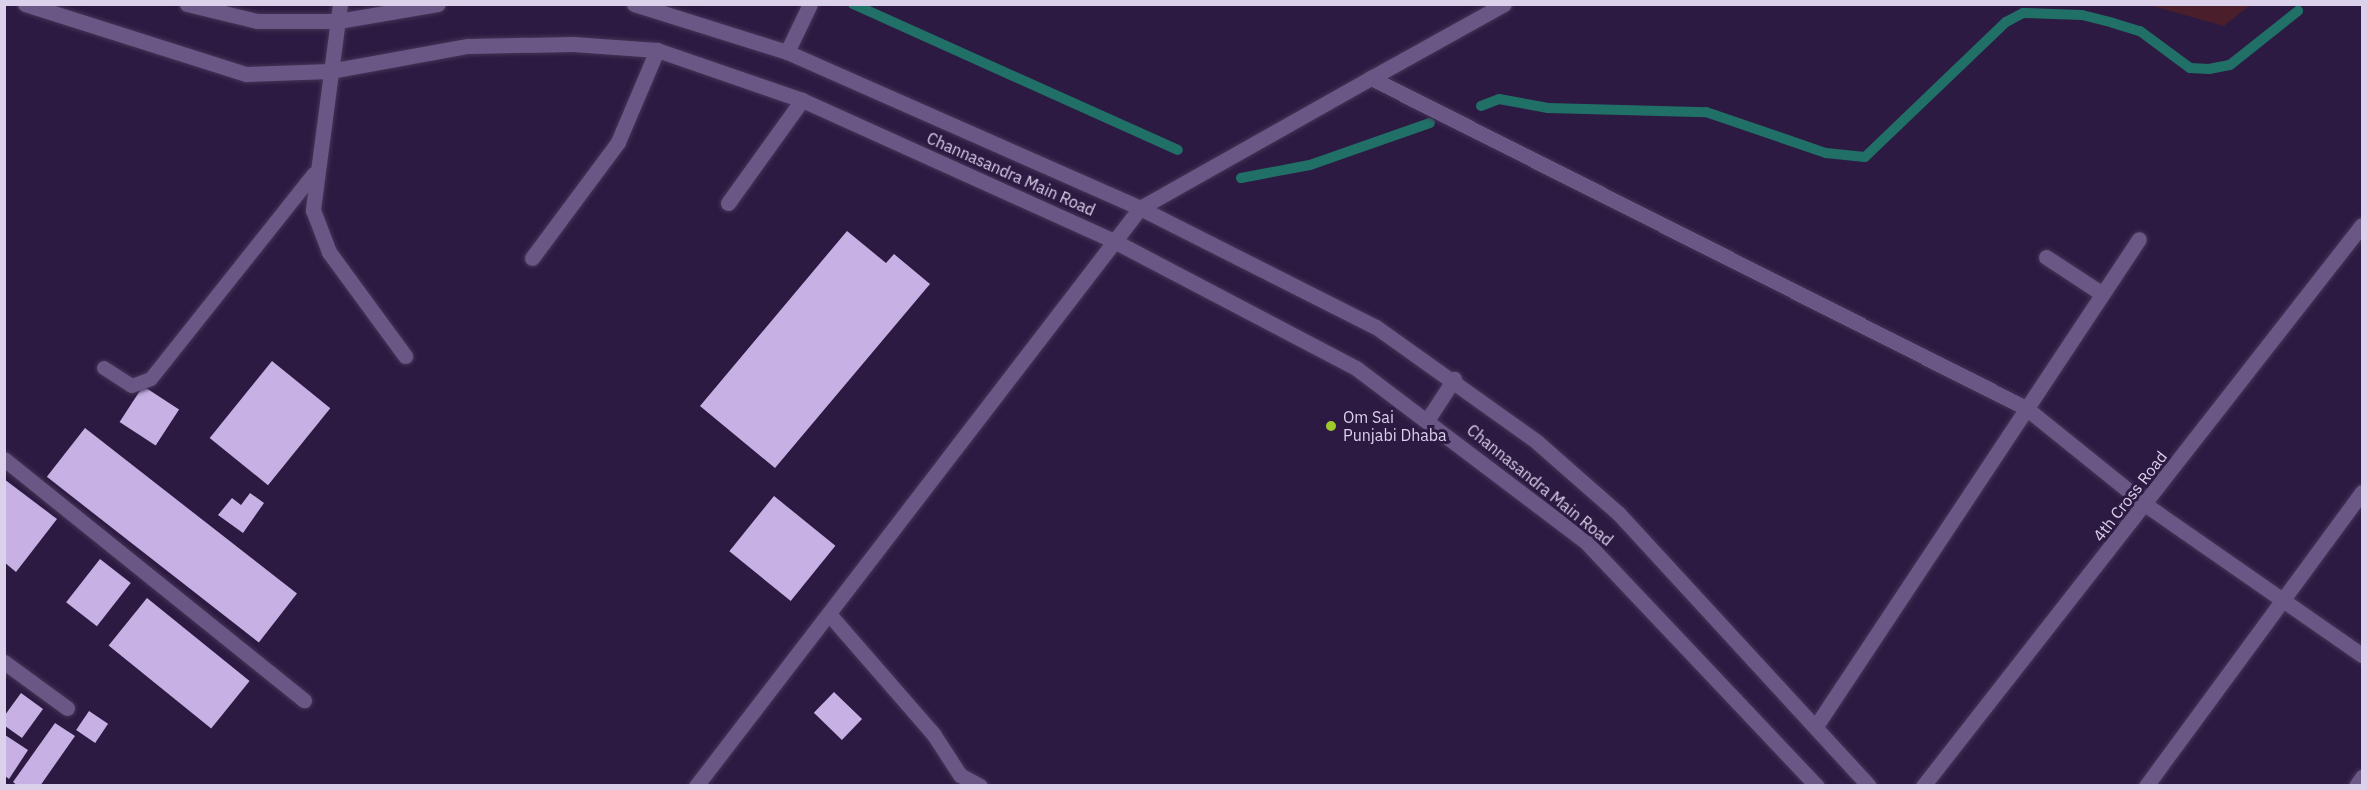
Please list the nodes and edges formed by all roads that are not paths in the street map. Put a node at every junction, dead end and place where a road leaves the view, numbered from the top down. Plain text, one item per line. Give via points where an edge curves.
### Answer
1 (25, 4) edge
2 (187, 4) edge
3 (340, 4) edge
4 (438, 4) edge
5 (633, 4) edge
6 (810, 4) edge
7 (1504, 4) edge
8 (338, 21) junction
9 (657, 50) junction
10 (787, 52) junction
11 (330, 71) junction
12 (1371, 78) junction
13 (802, 100) junction
14 (314, 174) junction
15 (728, 203) dead end
16 (1140, 208) junction
17 (2362, 225) edge
18 (2139, 239) dead end
19 (1114, 241) junction
20 (2046, 257) dead end
21 (532, 258) dead end
22 (2101, 293) junction
23 (405, 356) dead end
24 (104, 368) dead end
25 (1454, 379) junction
26 (2026, 408) junction
27 (1428, 419) junction
28 (4, 459) edge
29 (2362, 492) edge
30 (2146, 505) junction
31 (2281, 601) junction
32 (829, 614) junction
33 (2362, 655) edge
34 (4, 662) edge
35 (304, 700) dead end
36 (67, 708) dead end
37 (1815, 726) junction
38 (2362, 777) edge
39 (696, 786) edge
40 (980, 786) edge
41 (1817, 786) edge
42 (1869, 786) edge
43 (1923, 786) edge
44 (2145, 786) edge
45 (2356, 786) edge

1 - 11 street, Channasandra Main Road via 246,74
2 - 8 street via 257,21
3 - 8 street
4 - 8 street
5 - 10 street, Channasandra Main Road
6 - 10 street
7 - 12 street
8 - 11 street
9 - 11 street, Channasandra Main Road via 573,44 468,46
9 - 13 street, Channasandra Main Road
9 - 21 street via 618,142
10 - 16 street, Channasandra Main Road
11 - 14 street
12 - 16 street
12 - 26 street
13 - 15 street
13 - 19 street, Channasandra Main Road
14 - 23 street via 313,210 329,252
14 - 24 lane via 151,379 132,386
16 - 19 street
16 - 25 street, Channasandra Main Road via 1376,327
17 - 30 street, 4th Cross Road
18 - 22 street
19 - 27 street, Channasandra Main Road via 1356,368
19 - 32 street
20 - 22 street
22 - 26 street
25 - 27 street
25 - 37 street, Channasandra Main Road via 1619,514
26 - 30 street
26 - 37 street
27 - 41 street, Channasandra Main Road via 1586,542
28 - 35 street
29 - 31 street
30 - 31 street
30 - 43 street, 4th Cross Road
31 - 33 street
31 - 44 street
32 - 39 street
32 - 40 street via 934,735 960,775
34 - 36 street
37 - 42 street, Channasandra Main Road
38 - 45 street

